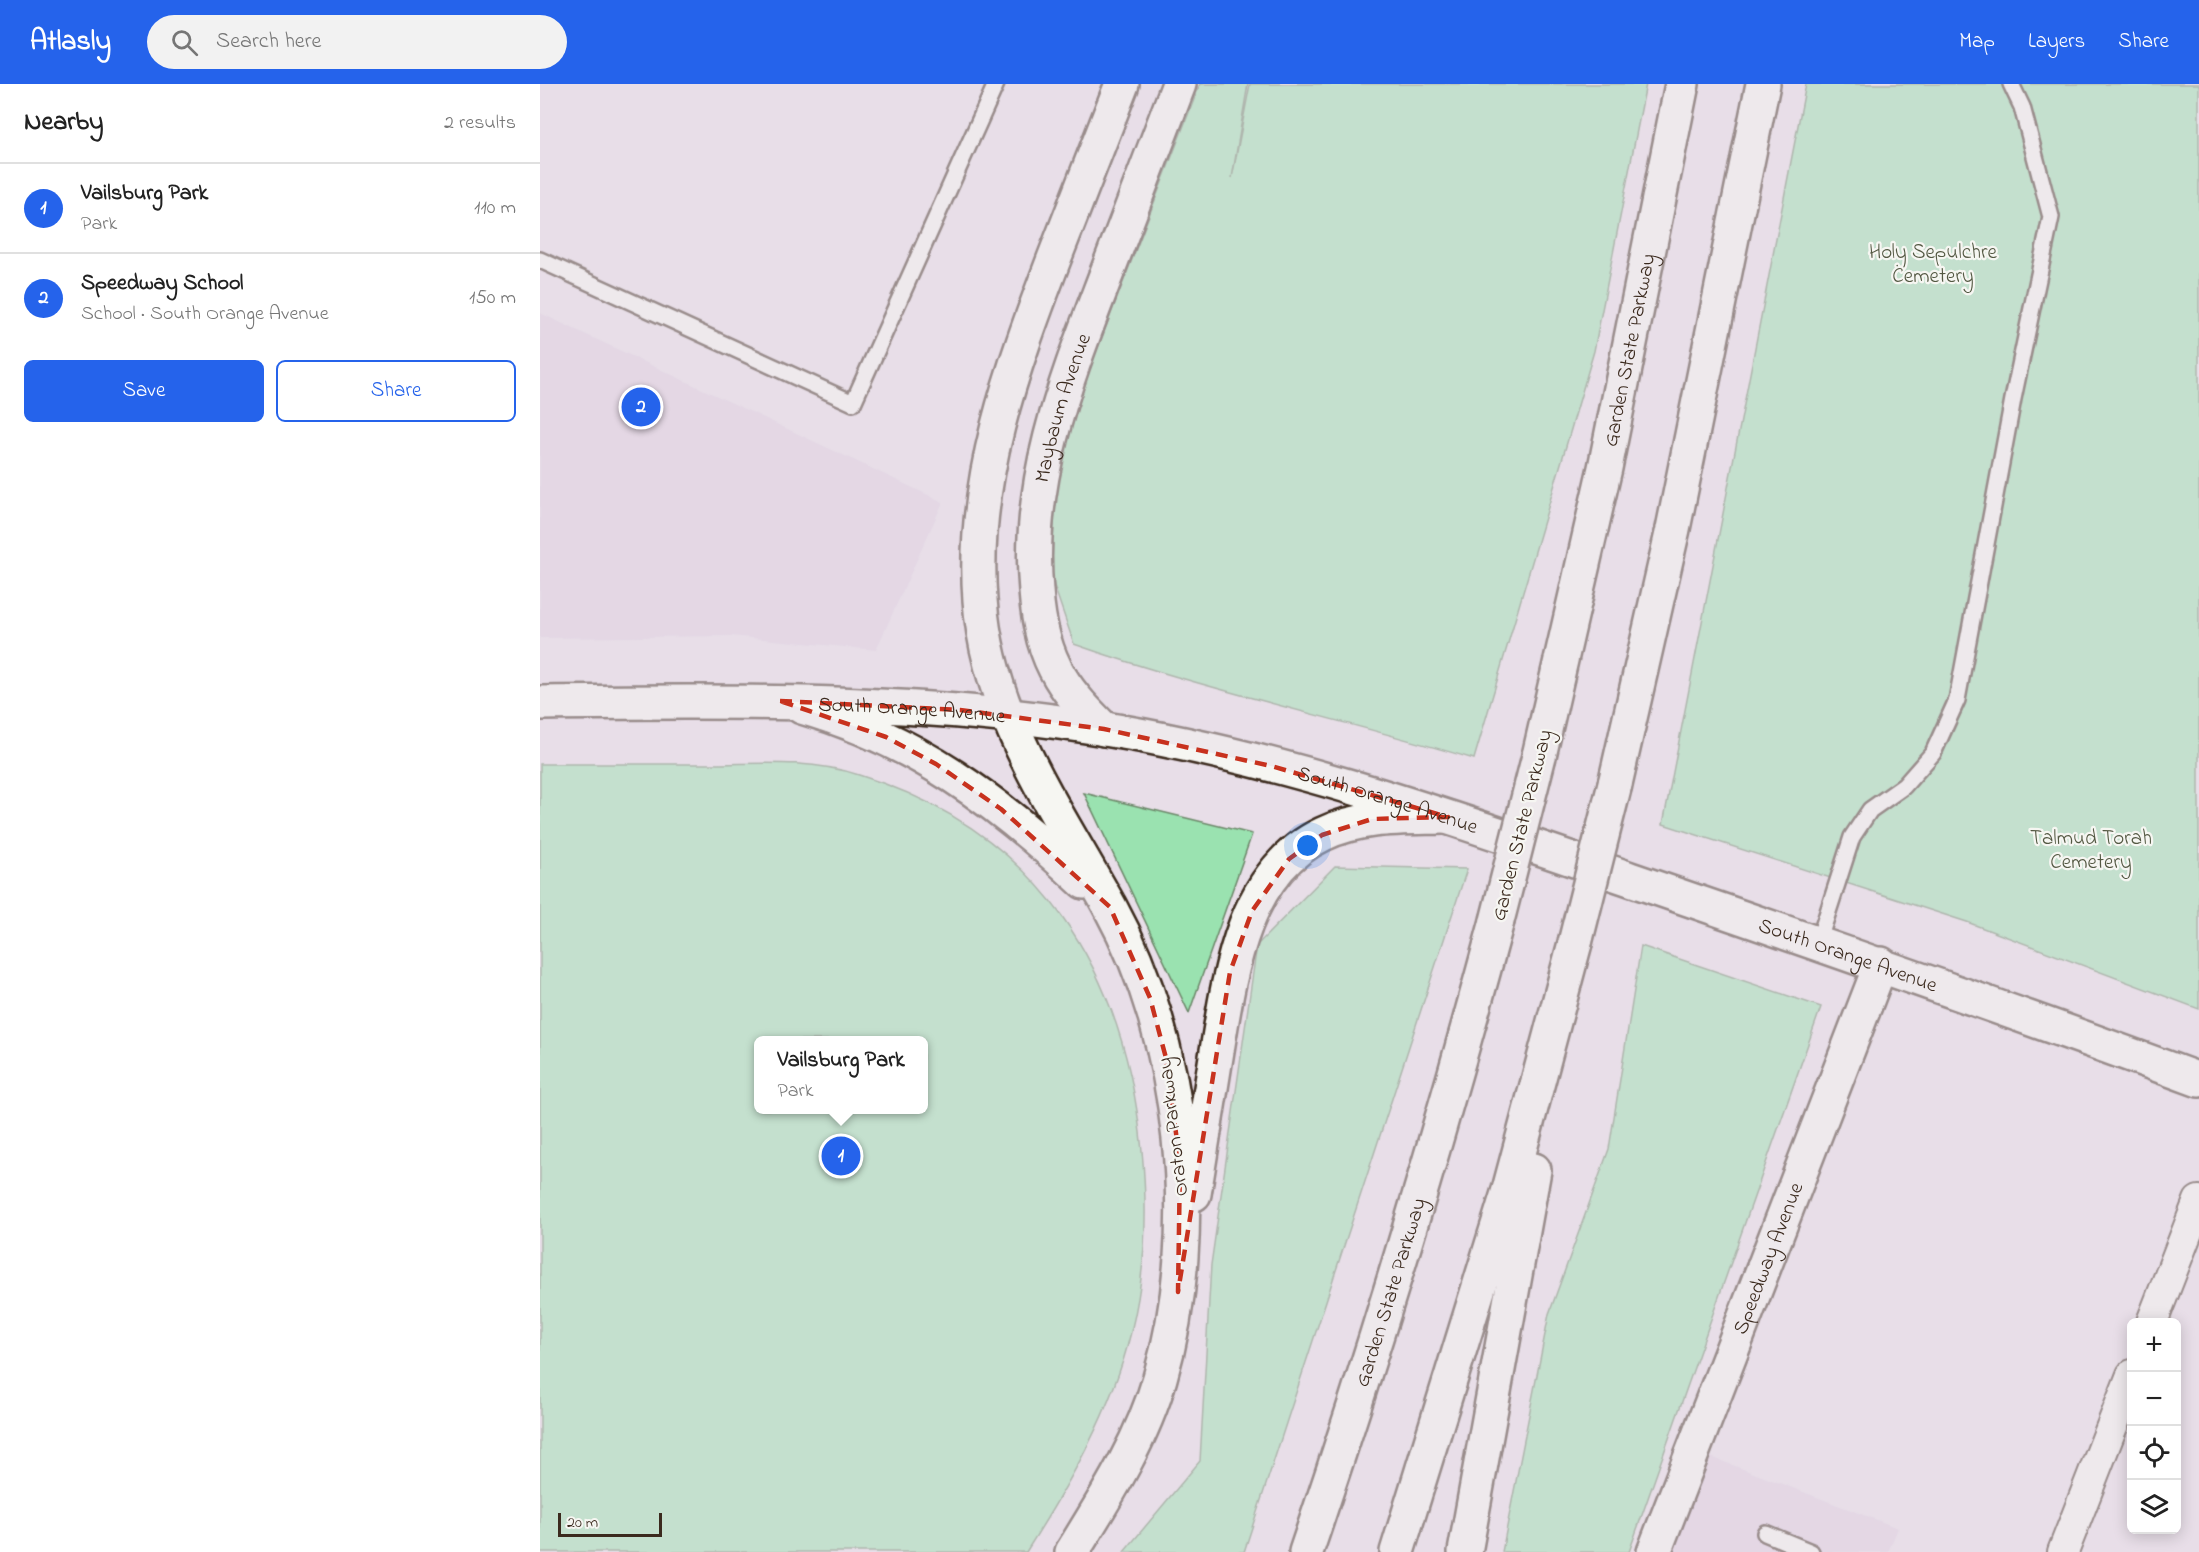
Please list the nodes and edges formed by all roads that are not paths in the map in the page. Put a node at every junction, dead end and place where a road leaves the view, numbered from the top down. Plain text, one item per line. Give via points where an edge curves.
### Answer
1 (996, 84) edge
2 (1122, 84) edge
3 (1179, 84) edge
4 (1682, 84) edge
5 (1763, 84) edge
6 (2011, 84) edge
7 (540, 260) edge
8 (780, 701) junction
9 (540, 703) edge
10 (1006, 715) junction
11 (1104, 729) junction
12 (1448, 817) junction
13 (1110, 907) junction
14 (1575, 943) junction
15 (1818, 943) junction
16 (1881, 963) junction
17 (2199, 1080) edge
18 (2199, 1201) edge
19 (1178, 1292) junction
20 (2154, 1318) edge
21 (2127, 1388) edge
22 (1765, 1533) dead end
23 (1072, 1552) edge
24 (1306, 1552) edge
25 (1397, 1552) edge
26 (1465, 1552) edge
27 (1654, 1552) edge
28 (1810, 1552) edge
29 (2063, 1552) edge

1 - 7 lane via 853,403
2 - 10 main road via 1020,352 988,469 980,531 980,600 988,659
3 - 11 main road, Maybaum Avenue via 1071,366 1046,451 1035,510 1036,598 1041,630 1049,655 1072,694
4 - 24 main road, Garden State Parkway, bridge via 1605,468 1497,921 1412,1229
5 - 14 main road, bridge via 1673,529
6 - 15 lane via 2022,107 2051,217 1957,700 1933,753 1905,786 1870,810 1852,837
8 - 9 main road, South Orange Avenue
8 - 10 main road, South Orange Avenue
8 - 13 main road via 886,737 936,764 1008,815
10 - 11 main road, South Orange Avenue
10 - 13 main road, Oraton Parkway via 1047,799
11 - 12 main road, South Orange Avenue via 1271,766
12 - 15 main road, South Orange Avenue
12 - 19 main road via 1372,819 1322,834 1282,867 1252,911 1230,972
13 - 19 main road, Oraton Parkway via 1140,969 1166,1058 1180,1163 1182,1241
14 - 25 main road via 1509,1190
14 - 26 main road
15 - 16 main road, South Orange Avenue
16 - 17 main road, South Orange Avenue
16 - 27 main road, Speedway Avenue
18 - 20 street
19 - 23 main road, Oraton Parkway via 1160,1379 1146,1417 1113,1486
21 - 29 street
22 - 28 lane

